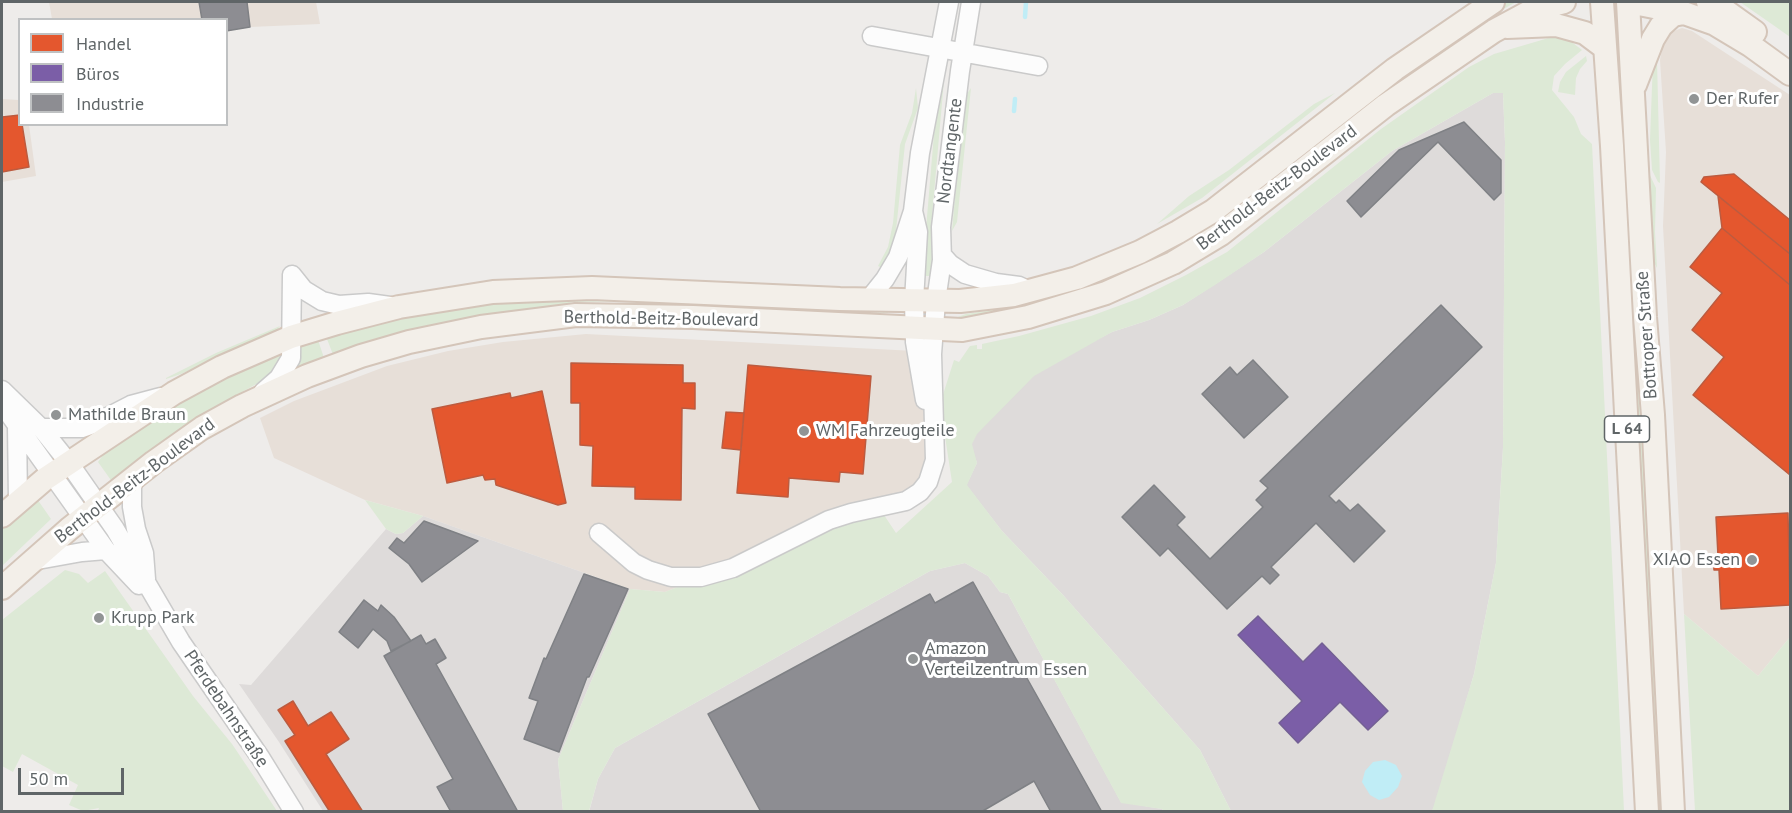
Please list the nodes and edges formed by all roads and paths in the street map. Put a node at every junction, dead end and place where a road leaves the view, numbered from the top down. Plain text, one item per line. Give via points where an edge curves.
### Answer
1 (949, 2) edge
2 (971, 2) edge
3 (1493, 2) edge
4 (1564, 2) edge
5 (1602, 2) edge
6 (1628, 2) edge
7 (1714, 3) edge
8 (1684, 13) junction
9 (1494, 31) junction
10 (872, 36) dead end
11 (939, 48) junction
12 (1605, 48) junction
13 (963, 52) junction
14 (1791, 57) edge
15 (1038, 66) dead end
16 (1791, 74) edge
17 (1633, 89) junction
18 (913, 211) junction
19 (942, 255) junction
20 (1038, 289) junction
21 (869, 299) junction
22 (925, 301) junction
23 (402, 306) junction
24 (924, 329) junction
25 (291, 337) junction
26 (2, 390) edge
27 (174, 393) junction
28 (2, 404) edge
29 (242, 405) junction
30 (17, 426) junction
31 (41, 428) junction
32 (61, 468) junction
33 (136, 476) junction
34 (10, 509) edge
35 (91, 512) junction
36 (599, 533) dead end
37 (106, 550) junction
38 (32, 561) junction
39 (146, 584) junction
40 (2, 588) edge
41 (159, 607) junction
42 (294, 812) edge
43 (1647, 812) edge
44 (1673, 812) edge

1 - 11 street, Nordtangente
2 - 13 street, Nordtangente
3 - 20 main road, Berthold-Beitz-Boulevard via 1395,69 1196,222 1117,262
4 - 9 main road, Berthold-Beitz-Boulevard via 1533,10
5 - 12 main road, Bottroper Straße / L 64
6 - 8 main road
6 - 17 main road, Bottroper Straße / L 64
7 - 14 main road
8 - 16 main road via 1715,24
8 - 17 main road via 1673,15 1660,26
9 - 12 main road via 1514,26 1556,25 1585,33
9 - 24 main road, Berthold-Beitz-Boulevard via 1386,105 1242,219 1184,257 1122,287 1052,310 975,328
10 - 11 street
11 - 13 street
11 - 18 street, Nordtangente
12 - 43 main road, Bottroper Straße / L 64
13 - 15 street
13 - 19 street, Nordtangente via 941,227
17 - 44 main road, Bottroper Straße / L 64
18 - 21 street, Nordtangente via 898,257
18 - 22 street, Nordtangente
19 - 20 street via 970,276
19 - 22 street, Nordtangente
20 - 22 main road, Berthold-Beitz-Boulevard via 982,299
21 - 22 main road, Berthold-Beitz-Boulevard
21 - 23 main road, Berthold-Beitz-Boulevard via 592,288 492,292
22 - 24 street
23 - 25 main road, Berthold-Beitz-Boulevard
23 - 25 street via 327,303 304,290 292,275
24 - 29 main road, Berthold-Beitz-Boulevard via 693,317 564,315 408,342 332,366
24 - 36 street via 916,360 935,455 928,482 913,497 831,519 722,573 701,578 654,573 634,563
25 - 27 main road, Berthold-Beitz-Boulevard
25 - 29 street, Berthold-Beitz-Boulevard via 291,358 284,372
26 - 31 street, Pferdebahnstraße
27 - 31 street, Berthold-Beitz-Boulevard via 131,405 90,426
27 - 32 main road, Berthold-Beitz-Boulevard
28 - 30 street, Pferdebahnstraße
29 - 33 main road, Berthold-Beitz-Boulevard via 202,428
30 - 32 street, Pferdebahnstraße
30 - 34 street
31 - 32 street, Pferdebahnstraße
32 - 34 main road, Berthold-Beitz-Boulevard
32 - 35 street, Pferdebahnstraße
33 - 35 main road, Berthold-Beitz-Boulevard
33 - 39 street, Pferdebahnstraße via 132,507 144,553
35 - 37 street, Pferdebahnstraße
35 - 38 main road, Berthold-Beitz-Boulevard
35 - 39 street, Pferdebahnstraße
37 - 38 street, Berthold-Beitz-Boulevard
37 - 41 street, Pferdebahnstraße
38 - 40 main road, Berthold-Beitz-Boulevard
39 - 41 street, Pferdebahnstraße
41 - 42 street, Pferdebahnstraße

